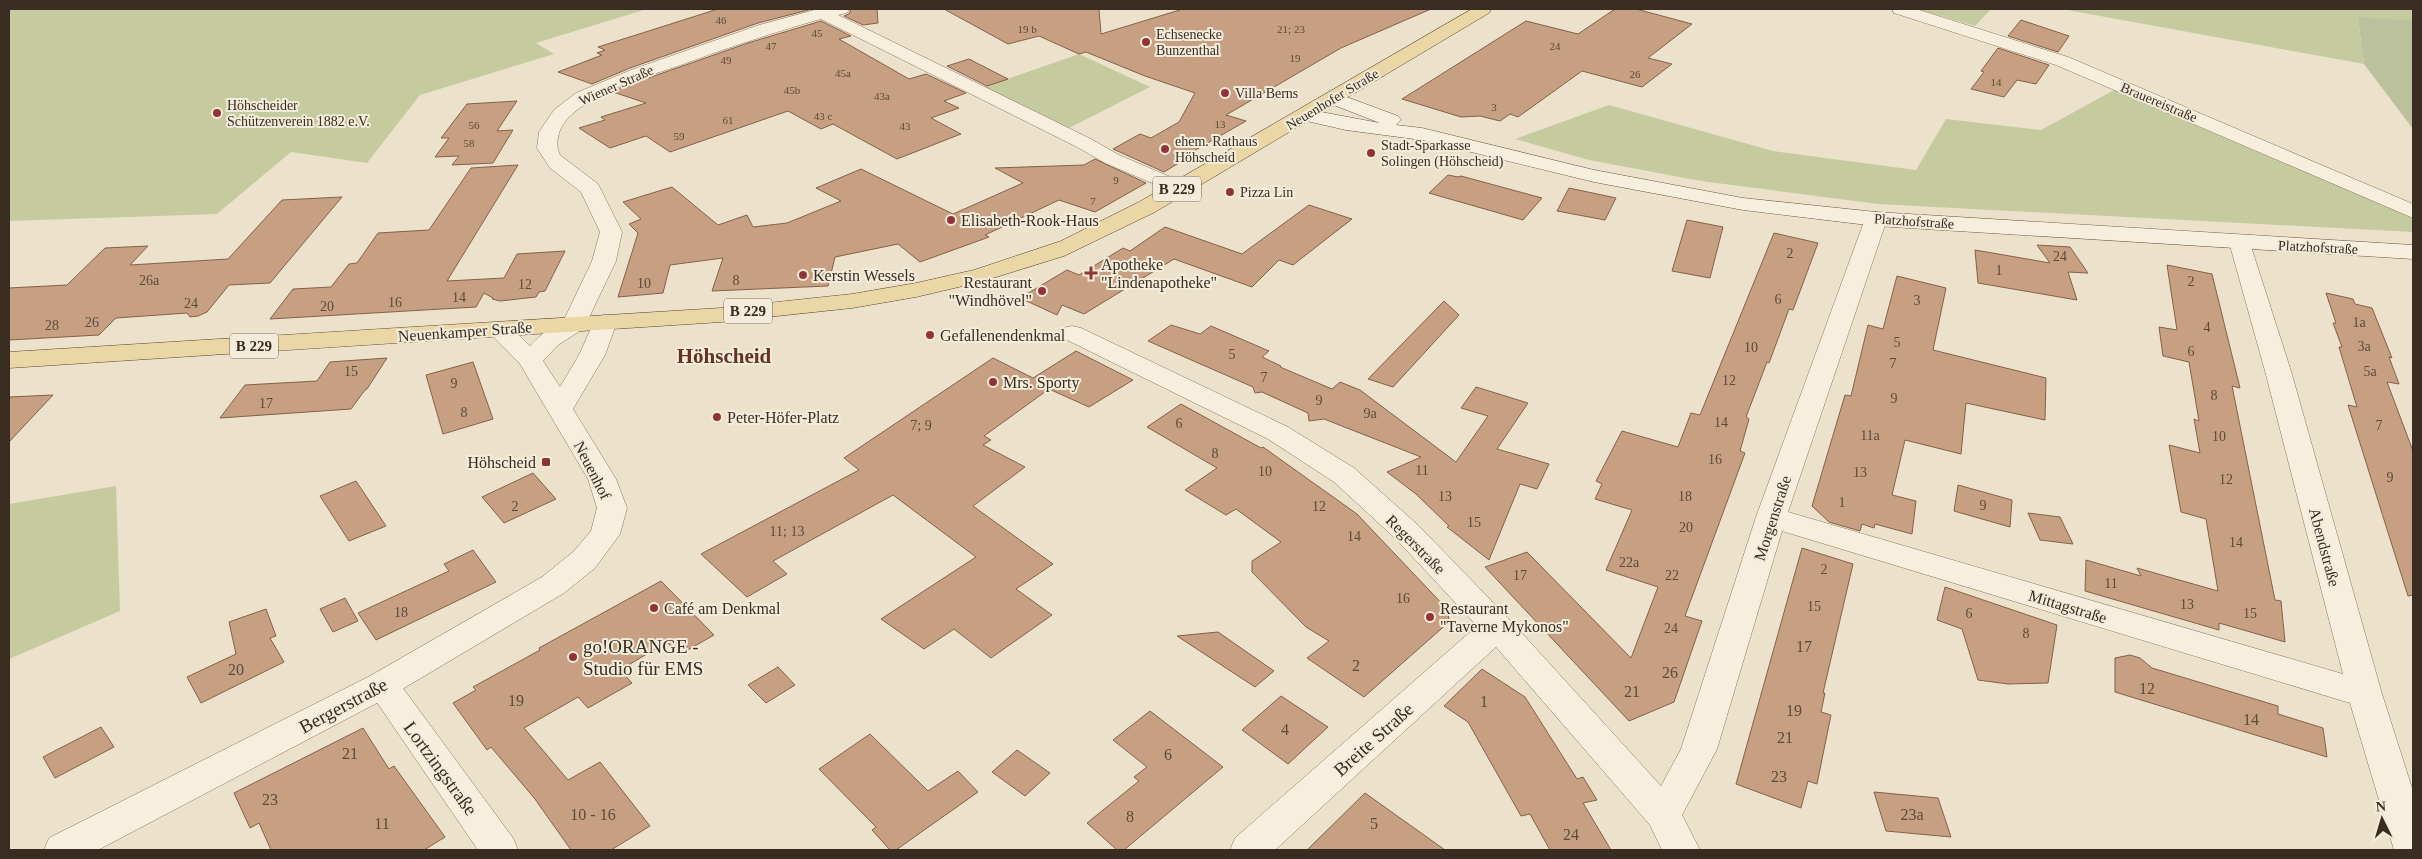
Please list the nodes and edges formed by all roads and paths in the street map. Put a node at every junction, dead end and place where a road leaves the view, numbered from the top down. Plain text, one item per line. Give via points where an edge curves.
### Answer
1 (1483, 9) edge
2 (1900, 9) edge
3 (831, 11) edge
4 (1333, 98) junction
5 (1305, 115) junction
6 (1422, 134) junction
7 (1180, 188) junction
8 (2413, 212) edge
9 (1876, 219) junction
10 (2240, 242) junction
11 (2413, 252) edge
12 (920, 290) joint
13 (605, 322) junction
14 (574, 324) junction
15 (498, 329) junction
16 (1072, 333) dead end
17 (9, 360) edge
18 (530, 360) junction
19 (560, 409) junction
20 (1771, 517) junction
21 (605, 534) joint
22 (1497, 627) junction
23 (382, 685) junction
24 (2365, 694) junction
25 (1663, 814) junction
26 (63, 850) edge
27 (499, 850) edge
28 (1249, 850) edge
29 (1681, 850) edge
30 (2413, 850) edge

1 - 4 main road, Neuenhofer Straße / B 229
2 - 8 street, Brauereistraße via 2062,61
3 - 7 street, Wiener Straße via 930,68 1112,159
3 - 14 street, Wiener Straße via 728,41 637,74 582,97 561,114 547,139 550,157 590,189 611,232 604,261
4 - 5 main road, Neuenhofer Straße / B 229
4 - 6 street, Platzhofstraße
5 - 6 street, Platzhofstraße
5 - 7 main road, Neuenhofer Straße / B 229
6 - 9 street, Platzhofstraße via 1667,191 1743,204
7 - 12 main road, Neuenhofer Straße / B 229 via 1093,235 1044,256
9 - 10 street, Platzhofstraße
9 - 20 street, Morgenstraße
10 - 11 street, Platzhofstraße
10 - 24 street, Abendstraße
12 - 13 main road, Neuenkamper Straße / B 229 via 780,309
13 - 14 main road, Neuenkamper Straße / B 229
13 - 19 street via 592,355
14 - 15 main road, Neuenkamper Straße / B 229
14 - 18 street via 549,340
15 - 17 main road, Neuenkamper Straße / B 229
15 - 18 street, Neuenhof
16 - 22 street, Regerstraße via 1278,433 1344,475 1407,532
18 - 19 street, Neuenhof
19 - 21 street, Neuenhof via 604,486 612,508
20 - 24 street, Mittagstraße
20 - 25 street, Morgenstraße via 1699,750
21 - 23 street, Bergerstraße via 584,560 553,585
22 - 25 street, Regerstraße
22 - 28 street, Breite Straße
23 - 26 street, Bergerstraße
23 - 27 street, Lortzingstraße
24 - 30 street, Abendstraße
25 - 29 street, Regerstraße

